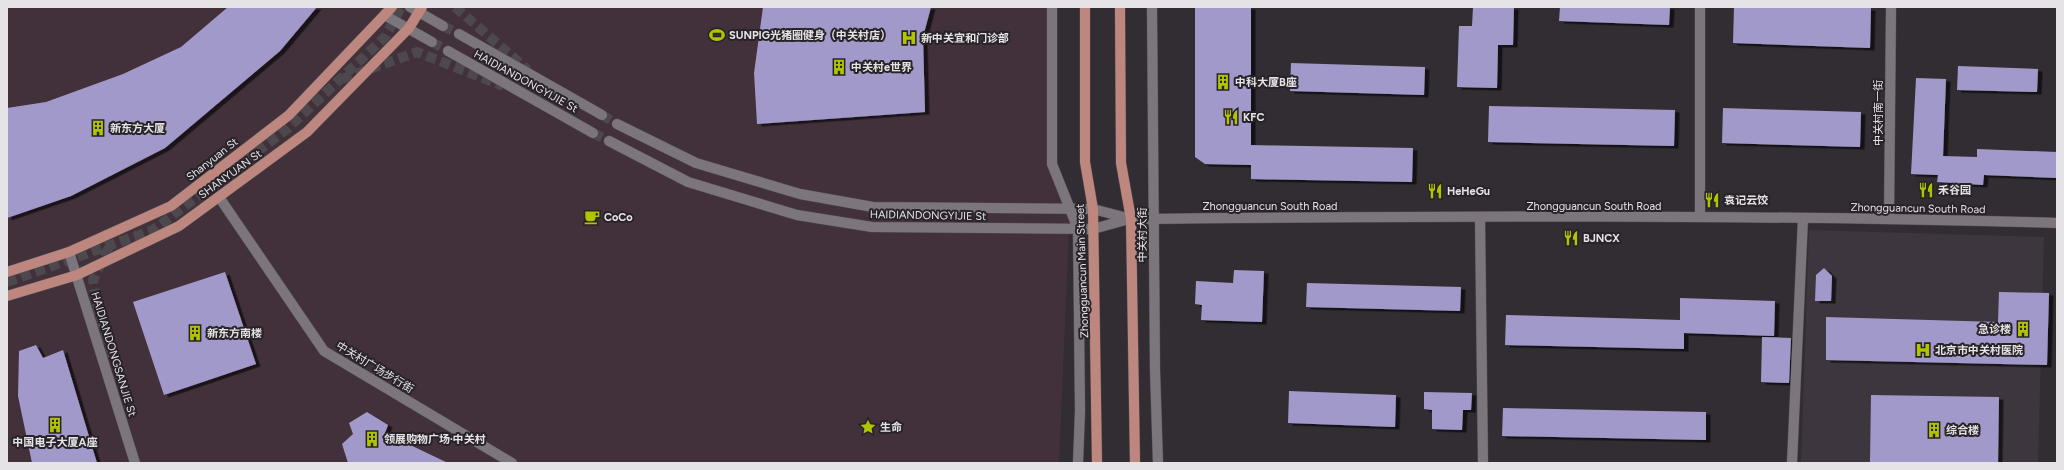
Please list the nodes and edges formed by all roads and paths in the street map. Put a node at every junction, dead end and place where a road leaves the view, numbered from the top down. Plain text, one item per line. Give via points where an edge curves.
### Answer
1 (392, 7) edge
2 (410, 7) edge
3 (1052, 7) edge
4 (1085, 7) edge
5 (1120, 7) edge
6 (1152, 7) edge
7 (1700, 7) edge
8 (1891, 7) edge
9 (421, 10) edge
10 (386, 16) junction
11 (443, 26) tunnel mouth
12 (409, 28) junction
13 (459, 34) tunnel mouth
14 (432, 42) tunnel mouth
15 (448, 51) tunnel mouth
16 (602, 115) tunnel mouth
17 (617, 124) tunnel mouth
18 (593, 133) tunnel mouth
19 (609, 141) tunnel mouth
20 (219, 197) junction
21 (1070, 209) junction
22 (1093, 209) junction
23 (1700, 217) junction
24 (1154, 218) junction
25 (1480, 218) junction
26 (1803, 218) junction
27 (1131, 219) junction
28 (1889, 219) junction
29 (2057, 223) edge
30 (1078, 229) junction
31 (1094, 229) junction
32 (69, 252) junction
33 (7, 272) edge
34 (77, 275) junction
35 (7, 296) edge
36 (135, 463) edge
37 (512, 463) edge
38 (1078, 463) edge
39 (1098, 463) edge
40 (1135, 463) edge
41 (1158, 463) edge
42 (1483, 463) edge
43 (1792, 463) edge

1 - 10 main road, Shanyuan St
2 - 9 street
3 - 21 street via 1052,164
4 - 22 main road, Zhongguancun Main Street via 1085,162
5 - 27 main road via 1121,163
6 - 24 street, 中关村大街
7 - 23 street
8 - 28 street, 中关村南一街
9 - 11 street
9 - 12 main road, SHANYUAN St
10 - 12 street
10 - 32 main road, Shanyuan St via 289,115 171,206
12 - 14 street
12 - 20 main road, SHANYUAN St via 307,132
13 - 16 street, HAIDIANDONGYIJIE St
15 - 18 street, HAIDIANDONGYIJIE St
17 - 21 street, HAIDIANDONGYIJIE St via 696,163 800,194 873,207
19 - 30 street, HAIDIANDONGYIJIE St via 688,182 797,215 872,227
20 - 34 main road, SHANYUAN St via 179,226
20 - 37 street, 中关村广场步行街 via 324,351
21 - 22 street, HAIDIANDONGYIJIE St
21 - 30 street
22 - 27 street, HAIDIANDONGYIJIE St
22 - 31 main road, Zhongguancun Main Street
23 - 25 street, Zhongguancun South Road
23 - 26 street, Zhongguancun South Road
24 - 25 street, Zhongguancun South Road
24 - 27 street, Zhongguancun South Road
24 - 41 street, 中关村大街
25 - 42 street
26 - 28 street, Zhongguancun South Road
26 - 43 street
27 - 31 street, HAIDIANDONGYIJIE St
27 - 40 main road
28 - 29 street, Zhongguancun South Road
30 - 31 street, HAIDIANDONGYIJIE St
30 - 38 street
31 - 39 main road, Zhongguancun Main Street
32 - 33 main road, Shanyuan St
32 - 34 street, HAIDIANDONGSANJIE St
34 - 35 main road, SHANYUAN St
34 - 36 street, HAIDIANDONGSANJIE St

